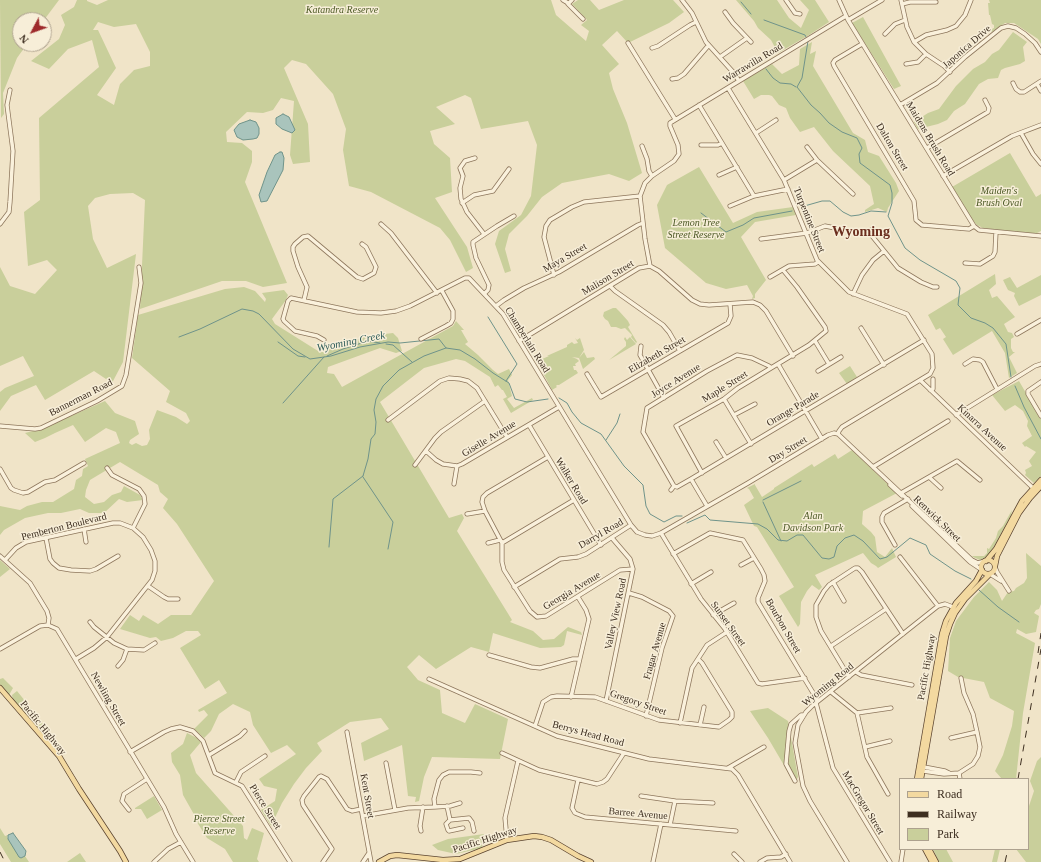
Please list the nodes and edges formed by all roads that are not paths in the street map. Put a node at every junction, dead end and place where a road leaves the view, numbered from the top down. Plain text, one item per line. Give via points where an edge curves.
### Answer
1 (563, 0) edge
2 (572, 0) edge
3 (682, 0) edge
4 (786, 0) edge
5 (839, 0) edge
6 (882, 0) edge
7 (900, 0) edge
8 (971, 0) edge
9 (875, 2) edge
10 (936, 2) dead end
11 (568, 3) junction
12 (902, 4) junction
13 (725, 12) dead end
14 (800, 14) dead end
15 (847, 18) junction
16 (583, 19) dead end
17 (906, 20) junction
18 (696, 22) junction
19 (885, 34) dead end
20 (747, 38) junction
21 (751, 42) dead end
22 (914, 42) junction
23 (628, 44) dead end
24 (862, 44) junction
25 (708, 46) junction
26 (652, 48) dead end
27 (1041, 52) edge
28 (926, 54) junction
29 (720, 57) junction
30 (906, 64) dead end
31 (950, 72) junction
32 (672, 79) dead end
33 (739, 81) junction
34 (1041, 81) edge
35 (1013, 83) dead end
36 (1037, 84) junction
37 (728, 88) junction
38 (10, 90) dead end
39 (1041, 92) edge
40 (985, 100) dead end
41 (699, 105) junction
42 (900, 105) junction
43 (675, 120) junction
44 (776, 120) dead end
45 (1041, 125) edge
46 (1021, 132) junction
47 (756, 133) junction
48 (722, 143) junction
49 (701, 145) dead end
50 (642, 146) dead end
51 (807, 147) dead end
52 (927, 148) junction
53 (475, 158) dead end
54 (817, 160) junction
55 (1041, 164) edge
56 (737, 167) junction
57 (509, 169) dead end
58 (719, 175) dead end
59 (652, 176) junction
60 (942, 176) junction
61 (784, 180) junction
62 (788, 189) junction
63 (852, 194) dead end
64 (640, 196) junction
65 (754, 196) junction
66 (462, 203) junction
67 (730, 206) dead end
68 (514, 216) dead end
69 (643, 223) junction
70 (0, 224) edge
71 (381, 224) dead end
72 (974, 226) junction
73 (835, 228) dead end
74 (871, 230) dead end
75 (996, 232) junction
76 (806, 233) junction
77 (484, 234) junction
78 (1040, 235) edge
79 (761, 239) dead end
80 (362, 244) dead end
81 (884, 251) junction
82 (818, 262) junction
83 (965, 263) dead end
84 (650, 266) junction
85 (139, 267) dead end
86 (783, 270) junction
87 (554, 275) junction
88 (770, 277) dead end
89 (610, 286) junction
90 (937, 287) dead end
91 (442, 291) junction
92 (437, 293) junction
93 (484, 294) junction
94 (853, 294) junction
95 (304, 300) junction
96 (730, 304) junction
97 (496, 306) junction
98 (1041, 320) edge
99 (861, 328) dead end
100 (1017, 334) dead end
101 (421, 339) dead end
102 (324, 340) dead end
103 (924, 340) junction
104 (519, 341) junction
105 (815, 341) junction
106 (641, 346) dead end
107 (680, 351) junction
108 (793, 356) junction
109 (841, 357) dead end
110 (1041, 363) edge
111 (778, 364) junction
112 (829, 364) junction
113 (965, 364) dead end
114 (884, 365) junction
115 (771, 368) junction
116 (648, 370) junction
117 (818, 371) dead end
118 (587, 374) dead end
119 (933, 379) dead end
120 (920, 380) junction
121 (1041, 382) edge
122 (997, 389) junction
123 (930, 390) junction
124 (664, 398) junction
125 (724, 399) junction
126 (485, 401) junction
127 (755, 404) dead end
128 (559, 406) junction
129 (806, 411) junction
130 (956, 415) junction
131 (734, 416) junction
132 (1041, 416) edge
133 (388, 420) dead end
134 (948, 421) dead end
135 (528, 425) junction
136 (0, 426) edge
137 (838, 434) junction
138 (507, 438) junction
139 (822, 439) junction
140 (716, 442) dead end
141 (751, 444) junction
142 (426, 451) junction
143 (548, 457) junction
144 (726, 458) junction
145 (84, 463) dead end
146 (415, 465) dead end
147 (457, 466) junction
148 (873, 467) junction
149 (107, 468) dead end
150 (0, 469) edge
151 (702, 473) junction
152 (929, 477) junction
153 (691, 479) junction
154 (980, 480) dead end
155 (1041, 480) edge
156 (454, 484) dead end
157 (1041, 485) edge
158 (674, 486) junction
159 (941, 488) dead end
160 (1033, 488) junction
161 (671, 490) dead end
162 (901, 494) junction
163 (907, 499) junction
164 (574, 500) junction
165 (707, 506) junction
166 (485, 511) junction
167 (918, 512) junction
168 (467, 514) dead end
169 (935, 524) junction
170 (631, 525) junction
171 (134, 528) junction
172 (84, 529) junction
173 (661, 533) junction
174 (46, 538) junction
175 (612, 538) junction
176 (501, 541) junction
177 (86, 542) dead end
178 (488, 543) dead end
179 (951, 543) junction
180 (601, 545) junction
181 (895, 545) dead end
182 (961, 549) junction
183 (673, 554) junction
184 (0, 556) edge
185 (118, 556) dead end
186 (900, 557) dead end
187 (754, 558) junction
188 (967, 558) junction
189 (5, 560) junction
190 (985, 561) junction
191 (741, 565) dead end
192 (155, 566) junction
193 (160, 566) dead end
194 (995, 567) junction
195 (633, 568) junction
196 (982, 570) junction
197 (711, 572) dead end
198 (990, 574) junction
199 (833, 582) junction
200 (691, 584) junction
201 (1005, 584) junction
202 (148, 586) junction
203 (514, 587) junction
204 (1009, 591) dead end
205 (629, 593) junction
206 (578, 597) junction
207 (178, 599) dead end
208 (964, 599) junction
209 (844, 601) dead end
210 (734, 603) dead end
211 (938, 606) junction
212 (953, 607) junction
213 (886, 609) junction
214 (713, 614) junction
215 (90, 622) dead end
216 (48, 625) junction
217 (727, 632) junction
218 (903, 634) junction
219 (107, 637) junction
220 (155, 643) dead end
221 (831, 646) junction
222 (0, 649) edge
223 (127, 649) junction
224 (489, 655) dead end
225 (76, 659) junction
226 (579, 659) junction
227 (698, 659) junction
228 (118, 666) dead end
229 (856, 672) junction
230 (849, 677) junction
231 (804, 678) junction
232 (961, 678) dead end
233 (429, 679) dead end
234 (912, 685) dead end
235 (1, 691) edge
236 (831, 692) junction
237 (571, 697) junction
238 (606, 701) junction
239 (817, 702) junction
240 (704, 707) dead end
241 (891, 708) dead end
242 (857, 712) junction
243 (804, 715) junction
244 (646, 716) junction
245 (680, 723) junction
246 (700, 725) junction
247 (535, 726) junction
248 (245, 731) dead end
249 (347, 732) dead end
250 (977, 732) junction
251 (951, 738) dead end
252 (890, 741) dead end
253 (764, 747) dead end
254 (865, 747) junction
255 (130, 752) junction
256 (502, 753) dead end
257 (624, 753) junction
258 (209, 755) junction
259 (265, 756) dead end
260 (518, 761) junction
261 (386, 763) dead end
262 (728, 768) junction
263 (922, 770) junction
264 (480, 773) dead end
265 (958, 773) junction
266 (918, 778) edge
267 (921, 778) edge
268 (960, 778) edge
269 (147, 779) junction
270 (578, 780) junction
271 (236, 782) junction
272 (795, 782) dead end
273 (76, 787) junction
274 (888, 794) dead end
275 (641, 796) dead end
276 (675, 801) junction
277 (460, 802) dead end
278 (713, 803) dead end
279 (447, 806) junction
280 (423, 807) junction
281 (435, 807) junction
282 (361, 809) junction
283 (129, 810) dead end
284 (395, 810) junction
285 (363, 816) junction
286 (450, 820) junction
287 (661, 824) junction
288 (670, 825) junction
289 (463, 828) dead end
290 (421, 831) dead end
291 (474, 831) dead end
292 (736, 831) dead end
293 (507, 840) junction
294 (180, 842) junction
295 (904, 850) edge
296 (926, 850) edge
297 (930, 850) edge
298 (369, 853) junction
299 (734, 854) dead end
300 (786, 854) junction
301 (126, 862) edge
302 (154, 862) edge
303 (193, 862) edge
304 (290, 862) edge
305 (323, 862) edge
306 (363, 862) edge
307 (371, 862) edge
308 (379, 862) edge
309 (591, 862) edge
310 (653, 862) edge
311 (741, 862) edge
312 (760, 862) edge
313 (790, 862) edge
314 (847, 862) edge
315 (890, 862) edge
316 (900, 862) edge
317 (932, 862) edge
318 (936, 862) edge

1 - 11 street
2 - 11 street
3 - 18 street
4 - 14 street via 793,11
5 - 15 street, Maidens Brush Road
6 - 9 street, Warrawilla Road
7 - 12 street
8 - 22 street via 965,15 956,26 926,35
9 - 15 street, Warrawilla Road
10 - 12 street
11 - 16 street
12 - 17 street
13 - 20 street
15 - 24 street, Maidens Brush Road
15 - 33 street, Warrawilla Road
17 - 19 street via 895,24
17 - 22 street
18 - 25 street
18 - 26 street
20 - 21 street
20 - 29 street
22 - 28 street
23 - 43 street
24 - 42 street, Maidens Brush Road
24 - 72 street, Dalton Street via 833,63 912,197 916,205 916,220 922,225 969,230
25 - 29 street
25 - 32 street via 684,74
27 - 31 street, Japonica Drive via 1025,34 1008,26 1001,28
28 - 30 street via 918,62
28 - 31 street
29 - 33 street
31 - 42 street, Japonica Drive via 937,84
33 - 37 street, Warrawilla Road
34 - 36 street
35 - 36 street via 1020,92
36 - 39 street
37 - 41 street, Warrawilla Road
37 - 47 street, Turpentine Street
38 - 70 street via 7,105 13,151 10,207 8,215
40 - 52 street via 988,112
41 - 43 street, Warrawilla Road
41 - 48 street
42 - 52 street, Maidens Brush Road
43 - 59 street, Warrawilla Road via 670,124 679,154 674,162
44 - 47 street
45 - 46 street
46 - 55 street
46 - 60 street
47 - 61 street, Turpentine Street
48 - 49 street
48 - 56 street
50 - 59 street
51 - 54 street
52 - 60 street, Maidens Brush Road
53 - 66 street via 465,162 460,168 463,176 460,188
54 - 61 street
54 - 63 street
56 - 58 street
56 - 65 street
57 - 66 street via 493,191 478,194
59 - 64 street via 645,183
60 - 72 street, Maidens Brush Road
61 - 62 street, Turpentine Street
62 - 65 street
62 - 76 street, Turpentine Street
64 - 69 street
64 - 87 street via 584,202 550,220 544,237
65 - 67 street
66 - 77 street
68 - 77 street
69 - 84 street
69 - 87 street, Maya Street
71 - 92 street via 391,233
72 - 75 street via 979,230
73 - 76 street via 825,226
74 - 81 street via 872,236
75 - 78 street
75 - 83 street via 993,256 980,264
76 - 79 street
76 - 82 street, Turpentine Street
77 - 93 street via 472,245 488,285 488,290
80 - 95 street via 376,267 374,273 363,279 357,277 308,236 295,244 293,251 307,287
81 - 90 street via 909,275 927,285
81 - 94 street via 873,260 862,275
82 - 86 street via 790,266
82 - 94 street, Turpentine Street
84 - 89 street, Malison Street via 639,268
84 - 96 street, Malison Street via 656,268 696,303
85 - 136 street, Bannerman Road via 141,283 126,376 122,386 41,428
86 - 88 street
86 - 105 street, Maple Street via 827,330
87 - 97 street, Maya Street via 524,288
89 - 104 street, Malison Street
89 - 107 street via 663,325
91 - 92 street, Chamberlain Road
91 - 93 street, Chamberlain Road via 468,278
91 - 101 street via 453,310 453,319 451,323
92 - 95 street, Chamberlain Road via 403,309 381,313 357,312
93 - 97 street, Chamberlain Road
94 - 103 street, Turpentine Street via 907,314
95 - 102 street, Chamberlain Road via 291,298 283,319 295,331
96 - 107 street, Elizabeth Street via 731,316 728,323
96 - 108 street, Malison Street via 753,302 760,305
97 - 104 street, Chamberlain Road
98 - 100 street
99 - 114 street
103 - 114 street, Orange Parade
103 - 120 street, Turpentine Street via 932,354 933,368 930,374
104 - 128 street, Chamberlain Road
105 - 108 street, Maple Street
105 - 112 street
106 - 116 street via 640,355
107 - 116 street, Elizabeth Street
108 - 111 street, Maple Street
109 - 112 street
110 - 122 street
111 - 115 street, Maple Street
111 - 129 street
112 - 117 street
113 - 122 street via 973,360 983,362
114 - 129 street, Orange Parade
115 - 124 street, Joyce Avenue via 752,358 738,355
115 - 125 street, Maple Street
116 - 118 street, Elizabeth Street via 601,397
116 - 124 street
119 - 123 street via 933,389
120 - 123 street, Kinarra Avenue
120 - 137 street, Day Street via 842,427
121 - 132 street via 1028,391 1028,394
122 - 130 street
123 - 130 street, Kinarra Avenue
124 - 158 street, Joyce Avenue via 647,408 643,432
125 - 131 street
125 - 151 street, Maple Street via 676,426
126 - 133 street via 477,388 468,381 457,378 444,379
126 - 138 street
126 - 142 street via 441,432
127 - 131 street
128 - 135 street, Giselle Avenue
128 - 170 street, Chamberlain Road
129 - 139 street
129 - 141 street, Orange Parade
130 - 160 street, Kinarra Avenue
131 - 141 street
134 - 148 street
135 - 138 street, Giselle Avenue
135 - 143 street, Walker Road
137 - 139 street, Day Street via 831,434
137 - 148 street, Renwick Street
138 - 147 street, Giselle Avenue
139 - 165 street, Day Street
140 - 144 street
141 - 144 street, Orange Parade
142 - 146 street
142 - 147 street, Giselle Avenue via 443,464
143 - 164 street, Walker Road
143 - 166 street via 484,495 482,502
144 - 151 street, Orange Parade
145 - 150 street via 55,480 23,493 11,488
147 - 156 street
148 - 162 street, Renwick Street
149 - 171 street via 112,475 139,489 144,496 145,504
151 - 153 street, Orange Parade
152 - 154 street via 957,461
152 - 159 street
152 - 162 street
153 - 158 street, Orange Parade via 677,487
153 - 165 street
155 - 160 main road
157 - 160 main road
157 - 194 main road via 1019,514 997,556
158 - 161 street
160 - 190 main road via 1018,506 996,551
162 - 163 street, Renwick Street
163 - 167 street, Renwick Street
163 - 169 street, Renwick Street
163 - 181 street via 884,513 882,518
164 - 176 street
164 - 180 street, Walker Road
165 - 173 street, Day Street
166 - 168 street
166 - 176 street, Georgia Avenue
167 - 169 street
167 - 179 street, Renwick Street
169 - 179 street
169 - 182 street, Renwick Street
170 - 173 street, Chamberlain Road via 637,532 645,535
170 - 175 street, Darryl Road
171 - 172 street, Pemberton Boulevard via 112,523
171 - 192 street via 144,537 153,555
172 - 174 street, Pemberton Boulevard
172 - 177 street
173 - 183 street, Sunset Street
174 - 185 street via 50,559 59,568 90,571
174 - 189 street, Pemberton Boulevard via 26,542
175 - 180 street, Darryl Road
175 - 195 street, Valley View Road via 630,559
176 - 178 street
176 - 203 street, Georgia Avenue via 503,567
179 - 188 street, Renwick Street
180 - 203 street, Darryl Road via 582,555 560,559
182 - 188 street
182 - 190 street, Renwick Street via 976,562
183 - 187 street, Bourbon Street via 710,533 743,540
183 - 200 street, Sunset Street
184 - 189 street
186 - 211 street
187 - 191 street
187 - 231 street, Bourbon Street via 762,568 765,581 758,602
188 - 196 street, Renwick Street
189 - 216 street via 30,582 47,611
190 - 194 main road via 992,562
190 - 196 main road
192 - 193 street
192 - 202 street via 154,575
194 - 198 main road
194 - 201 street
195 - 205 street, Valley View Road
195 - 206 street, Georgia Avenue via 620,570
196 - 198 main road
196 - 212 main road, Pacific Highway via 977,580
197 - 200 street
198 - 201 street
198 - 208 main road, Pacific Highway
199 - 209 street
199 - 213 street via 858,568
199 - 221 street via 816,605 816,617 821,631
200 - 214 street, Sunset Street
201 - 204 street
202 - 207 street via 168,599
202 - 219 street
203 - 206 street, Georgia Avenue via 530,611 539,617 546,616
205 - 238 street, Valley View Road
205 - 244 street, Fragar Avenue via 669,611 673,616 662,648
206 - 226 street via 589,619
208 - 212 main road
208 - 263 main road, Pacific Highway via 946,636
210 - 214 street
211 - 212 street via 945,604
211 - 218 street, Wyoming Road
212 - 263 main road, Pacific Highway via 942,634
213 - 218 street
213 - 221 street
214 - 217 street, Sunset Street
215 - 219 street
216 - 222 street via 37,627
216 - 225 street, Newling Street via 57,629
217 - 227 street via 707,645
217 - 231 street, Sunset Street via 759,684
218 - 229 street, Wyoming Road
219 - 223 street
219 - 225 street
220 - 223 street via 144,650
221 - 230 street
223 - 228 street
224 - 226 street via 540,668
225 - 255 street, Newling Street
226 - 237 street
227 - 245 street via 691,671
227 - 246 street, Gregory Street via 732,714 730,720 719,727
229 - 230 street, Wyoming Road
229 - 234 street
230 - 236 street, Wyoming Road
231 - 239 street, Bourbon Street
232 - 250 street
233 - 247 street, Berrys Head Road
235 - 273 main road, Pacific Highway via 50,748
235 - 273 main road, Pacific Highway via 57,754
236 - 239 street, Wyoming Road
236 - 242 street
237 - 238 street, Gregory Street via 595,697
237 - 247 street, Gregory Street via 554,696 545,700
238 - 244 street, Gregory Street
239 - 243 street, Wyoming Road
239 - 315 street, MacGregor Street via 832,768
240 - 246 street
241 - 242 street
242 - 254 street
243 - 272 street via 801,714 791,724 789,731 786,764
243 - 314 street, Wyoming Road via 798,725 795,743 801,781 810,801
244 - 245 street, Gregory Street
245 - 246 street, Gregory Street
247 - 257 street, Berrys Head Road via 557,736
248 - 258 street
249 - 282 street, Kent Street
250 - 251 street
250 - 265 street via 980,747 978,756 970,767
252 - 254 street
253 - 262 street
254 - 274 street via 867,757
255 - 258 street, Pierce Street via 164,732 180,727 199,736
255 - 269 street, Newling Street
256 - 260 street
257 - 262 street, Berrys Head Road via 649,759
257 - 270 street via 602,782 594,784
258 - 271 street, Pierce Street via 215,773
259 - 271 street via 241,772
260 - 270 street via 539,770
260 - 293 street via 505,818
261 - 284 street
262 - 300 street via 738,775
263 - 265 street
263 - 266 main road, Pacific Highway
263 - 267 main road, Pacific Highway
264 - 281 street via 449,772 443,775 434,799
265 - 268 street
269 - 283 street via 124,794 122,801
269 - 294 street, Newling Street via 167,812
270 - 287 street, Barree Avenue via 572,808 575,813 592,819
271 - 304 street, Pierce Street via 242,786
273 - 301 main road, Pacific Highway
275 - 276 street
276 - 278 street
276 - 288 street
277 - 279 street
279 - 281 street
279 - 286 street
280 - 281 street
280 - 284 street
280 - 290 street
282 - 285 street, Kent Street
282 - 305 street via 346,809 327,779 322,776 304,796 303,804 332,849
284 - 285 street
285 - 298 street, Kent Street
286 - 289 street via 446,824 449,831
286 - 291 street via 469,818
287 - 288 street, Barree Avenue
287 - 310 street
288 - 292 street, Barree Avenue
293 - 308 main road, Pacific Highway via 460,859 443,860 397,855
293 - 309 main road, Pacific Highway via 542,837
294 - 302 street
294 - 303 street, Newling Street
295 - 316 street
296 - 317 main road
297 - 318 main road
298 - 306 street
298 - 307 street, Kent Street
299 - 311 street
300 - 312 street
300 - 313 street

